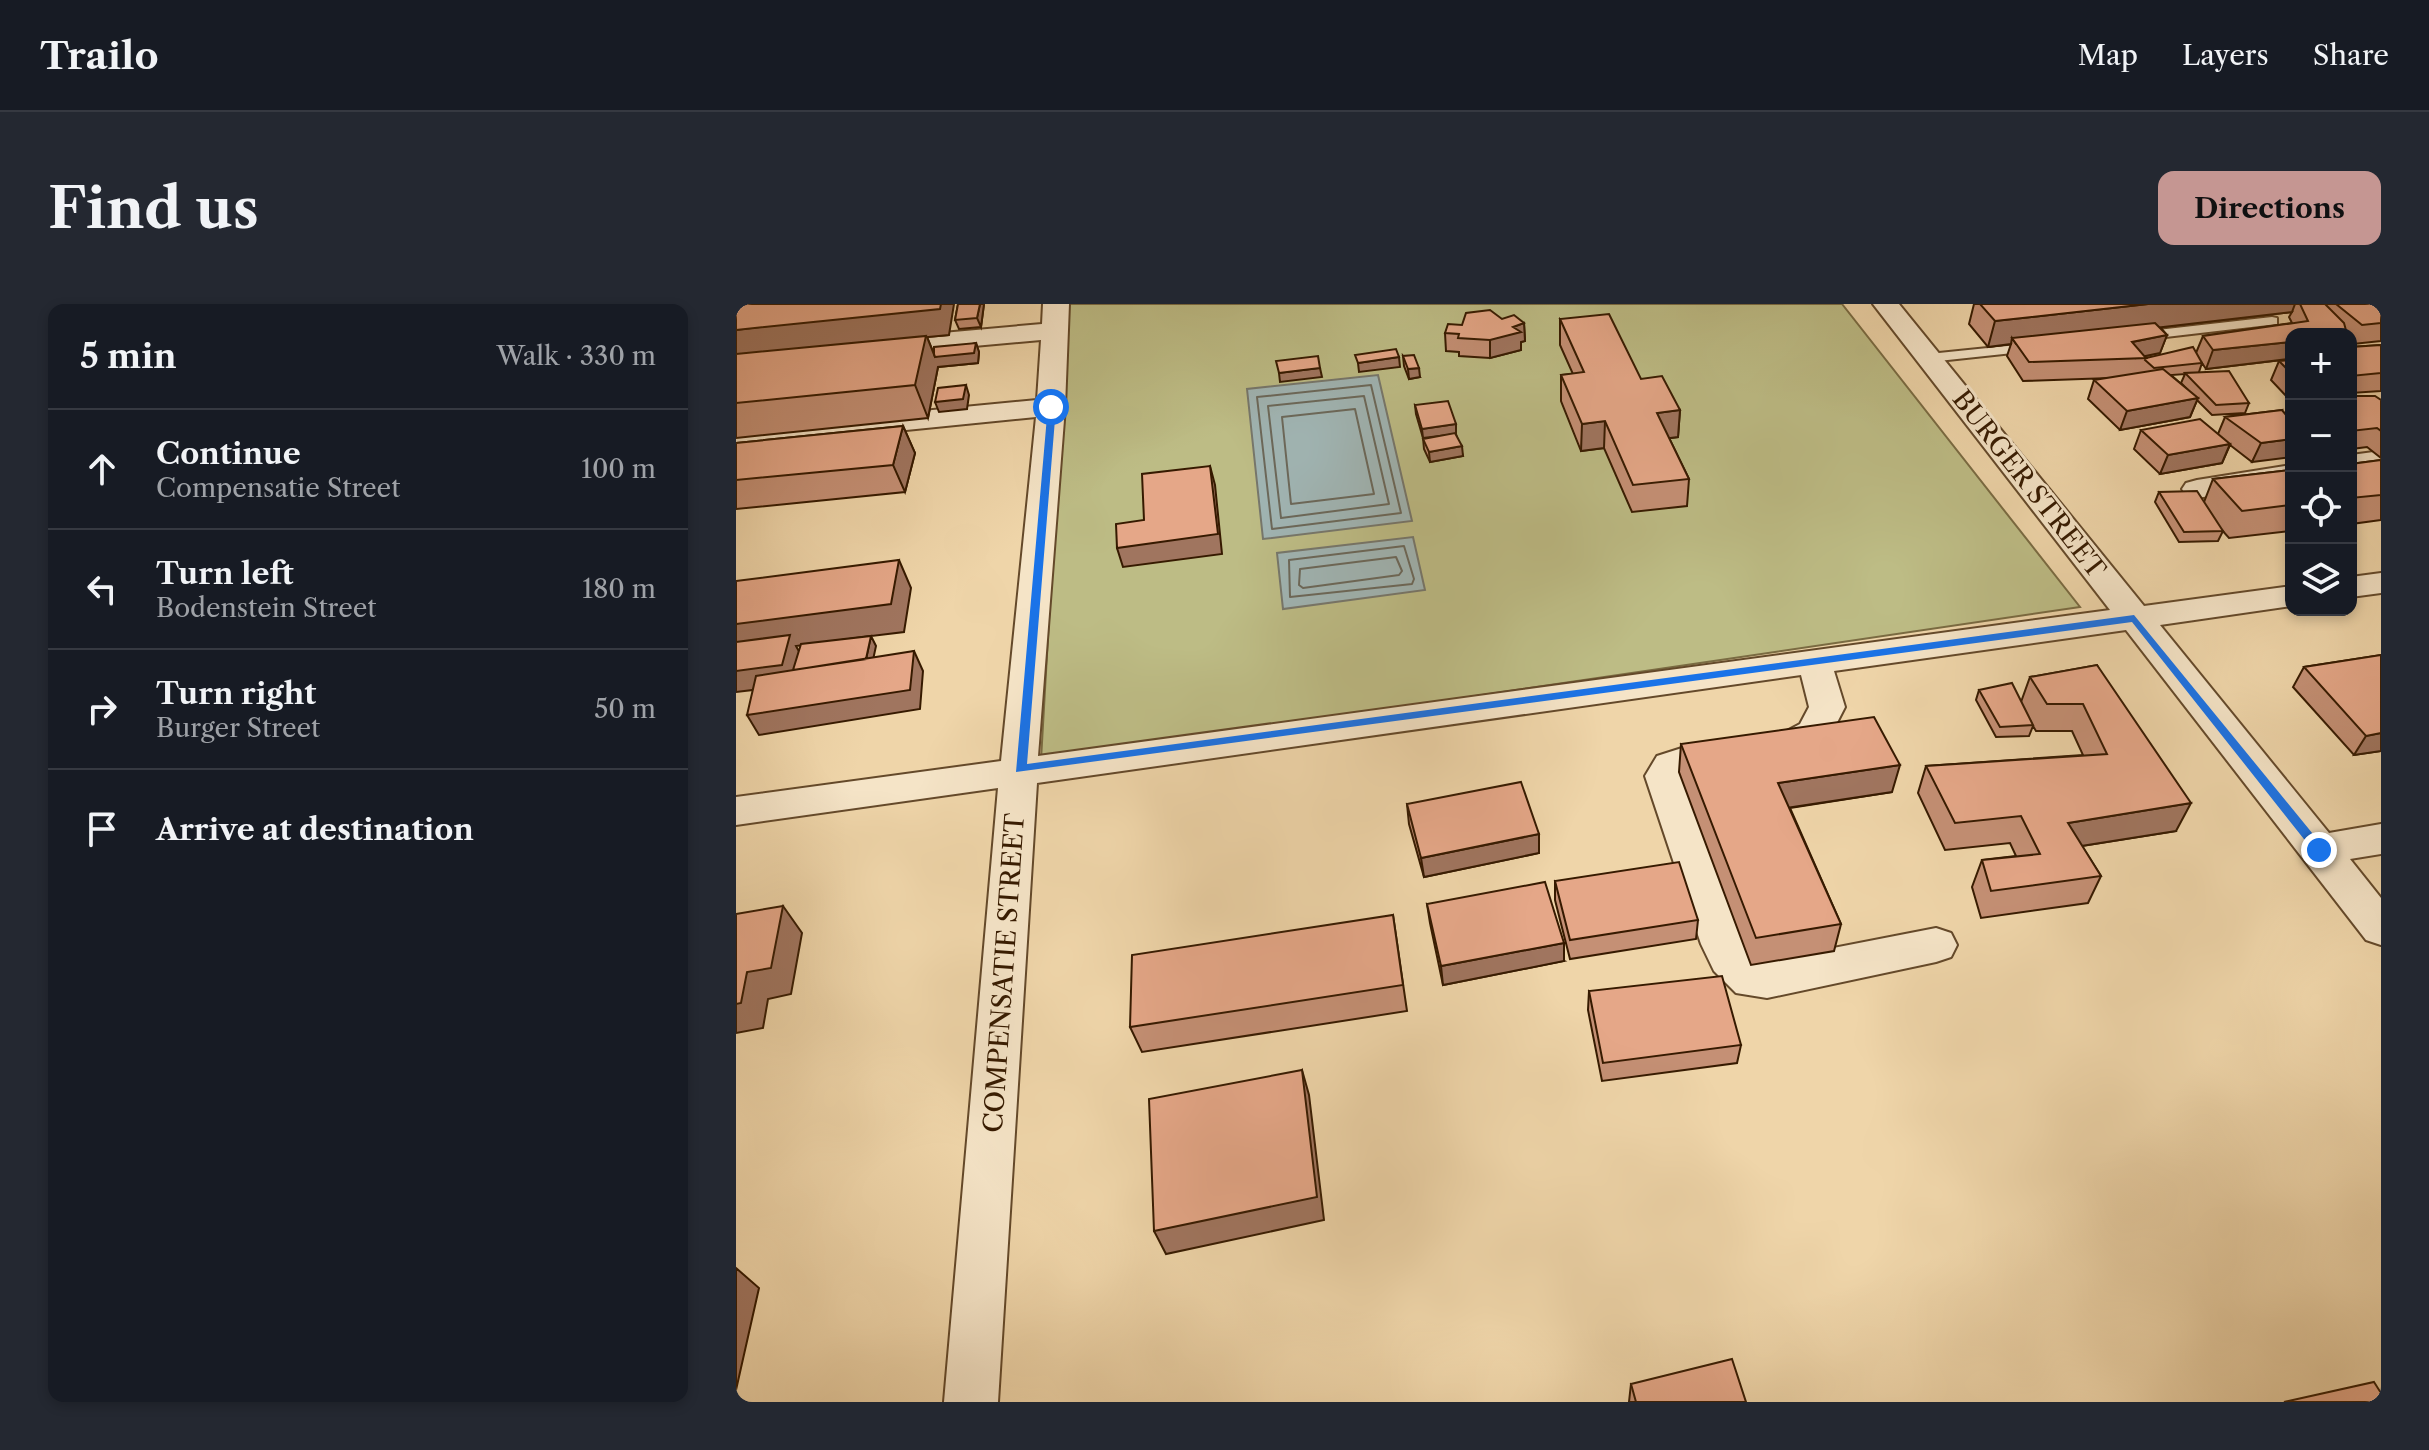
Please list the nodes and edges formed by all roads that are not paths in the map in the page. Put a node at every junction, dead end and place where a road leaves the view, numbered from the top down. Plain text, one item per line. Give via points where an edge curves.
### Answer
1 (1896, 305) edge
2 (1055, 318) edge
3 (2272, 321) dead end
4 (2121, 338) edge
5 (2045, 346) edge
6 (850, 349) edge
7 (1929, 358) junction
8 (1051, 407) junction
9 (736, 438) edge
10 (2381, 460) edge
11 (2357, 463) edge
12 (2285, 475) edge
13 (2197, 489) edge
14 (2381, 583) edge
15 (2357, 586) edge
16 (2285, 597) edge
17 (2134, 618) junction
18 (1815, 664) junction
19 (1021, 769) junction
20 (736, 811) edge
21 (2381, 839) edge
22 (2319, 850) junction
23 (2381, 928) edge
24 (1936, 945) dead end
25 (971, 1402) edge

1 - 7 street, BURGER STREET
2 - 6 street
2 - 8 street, COMPENSATIE STREET
3 - 4 lane
5 - 7 lane
7 - 17 street, BURGER STREET
8 - 9 street
8 - 19 street, COMPENSATIE STREET
10 - 11 street
12 - 13 street
14 - 15 street
16 - 17 street
17 - 18 street
17 - 22 street, BURGER STREET
18 - 19 street
18 - 24 street via 1827,707 1814,733 1793,744 1682,761 1670,765 1664,776 1729,959 1751,980 1767,980
19 - 20 street
19 - 25 street, COMPENSATIE STREET
21 - 22 street
22 - 23 street, BURGER STREET

